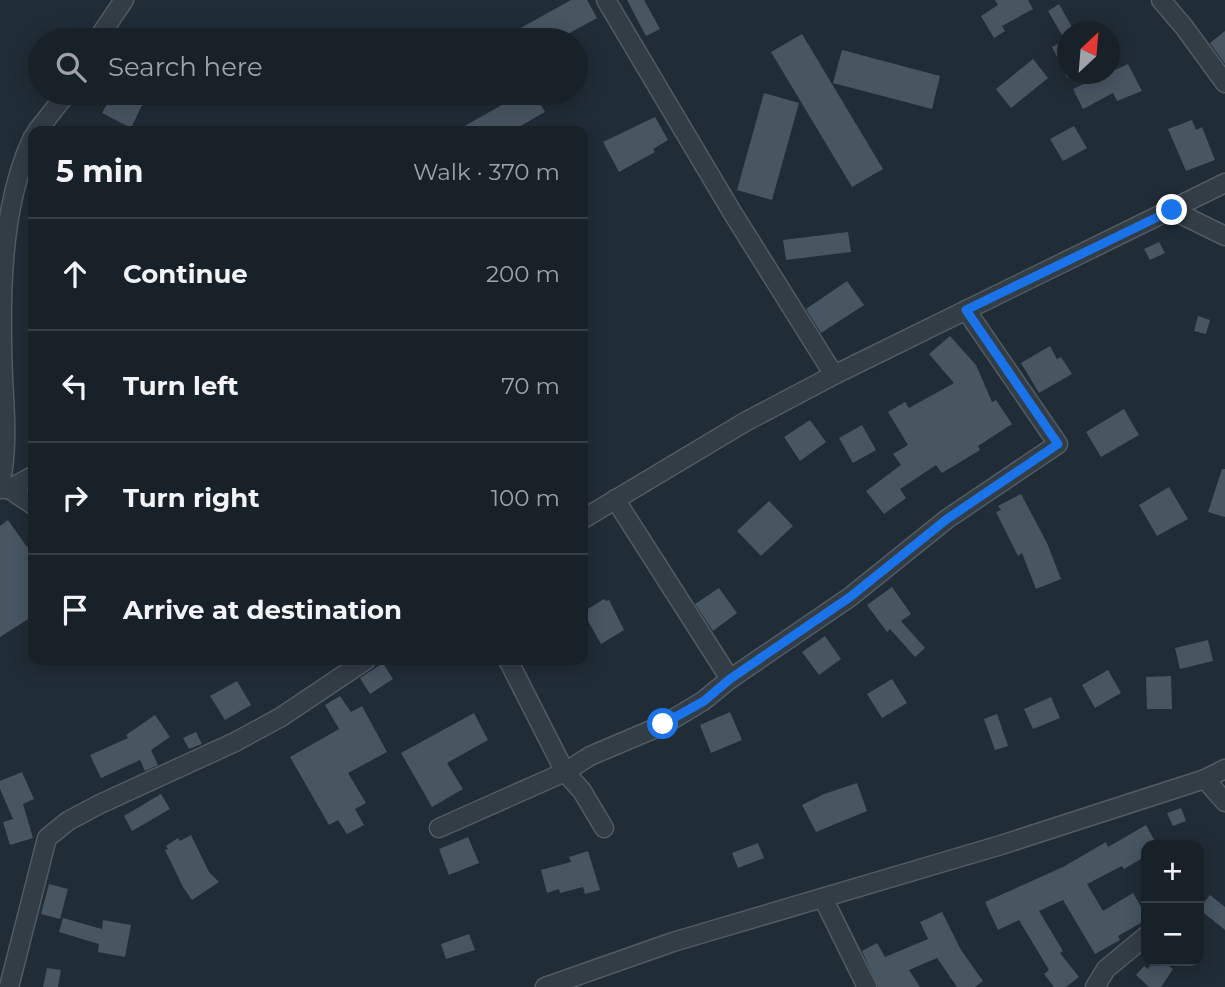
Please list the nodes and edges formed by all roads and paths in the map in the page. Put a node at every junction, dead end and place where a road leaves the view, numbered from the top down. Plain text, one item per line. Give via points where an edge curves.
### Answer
1 (124, 0) edge
2 (606, 0) edge
3 (1161, 0) edge
4 (105, 28) edge
5 (1225, 83) edge
6 (58, 105) edge
7 (41, 126) edge
8 (28, 146) edge
9 (1225, 183) edge
10 (1172, 210) junction
11 (1225, 236) edge
12 (1, 271) edge
13 (966, 310) junction
14 (834, 375) junction
15 (28, 478) edge
16 (3, 488) edge
17 (615, 499) junction
18 (28, 502) edge
19 (588, 516) edge
20 (359, 665) edge
21 (511, 665) edge
22 (730, 679) junction
23 (1225, 769) edge
24 (565, 772) junction
25 (1205, 779) junction
26 (1225, 802) edge
27 (439, 828) dead end
28 (604, 828) dead end
29 (823, 898) junction
30 (1141, 940) edge
31 (9, 987) edge
32 (545, 987) edge
33 (867, 987) edge
34 (1095, 987) edge

1 - 4 street
2 - 14 street
3 - 5 street
6 - 7 street
8 - 12 street via 6,209
9 - 10 street
10 - 11 street
10 - 13 street
12 - 16 street
13 - 14 street
13 - 22 street via 1058,444 947,519 850,597
14 - 17 street
15 - 16 street
16 - 18 street
17 - 19 street
17 - 22 street
20 - 31 street via 281,717 100,804 47,838
21 - 24 street
22 - 24 street via 704,701
23 - 25 street
24 - 27 street
24 - 28 street
25 - 26 street
25 - 29 street
29 - 32 street via 673,942
29 - 33 street
30 - 34 street via 1106,969

